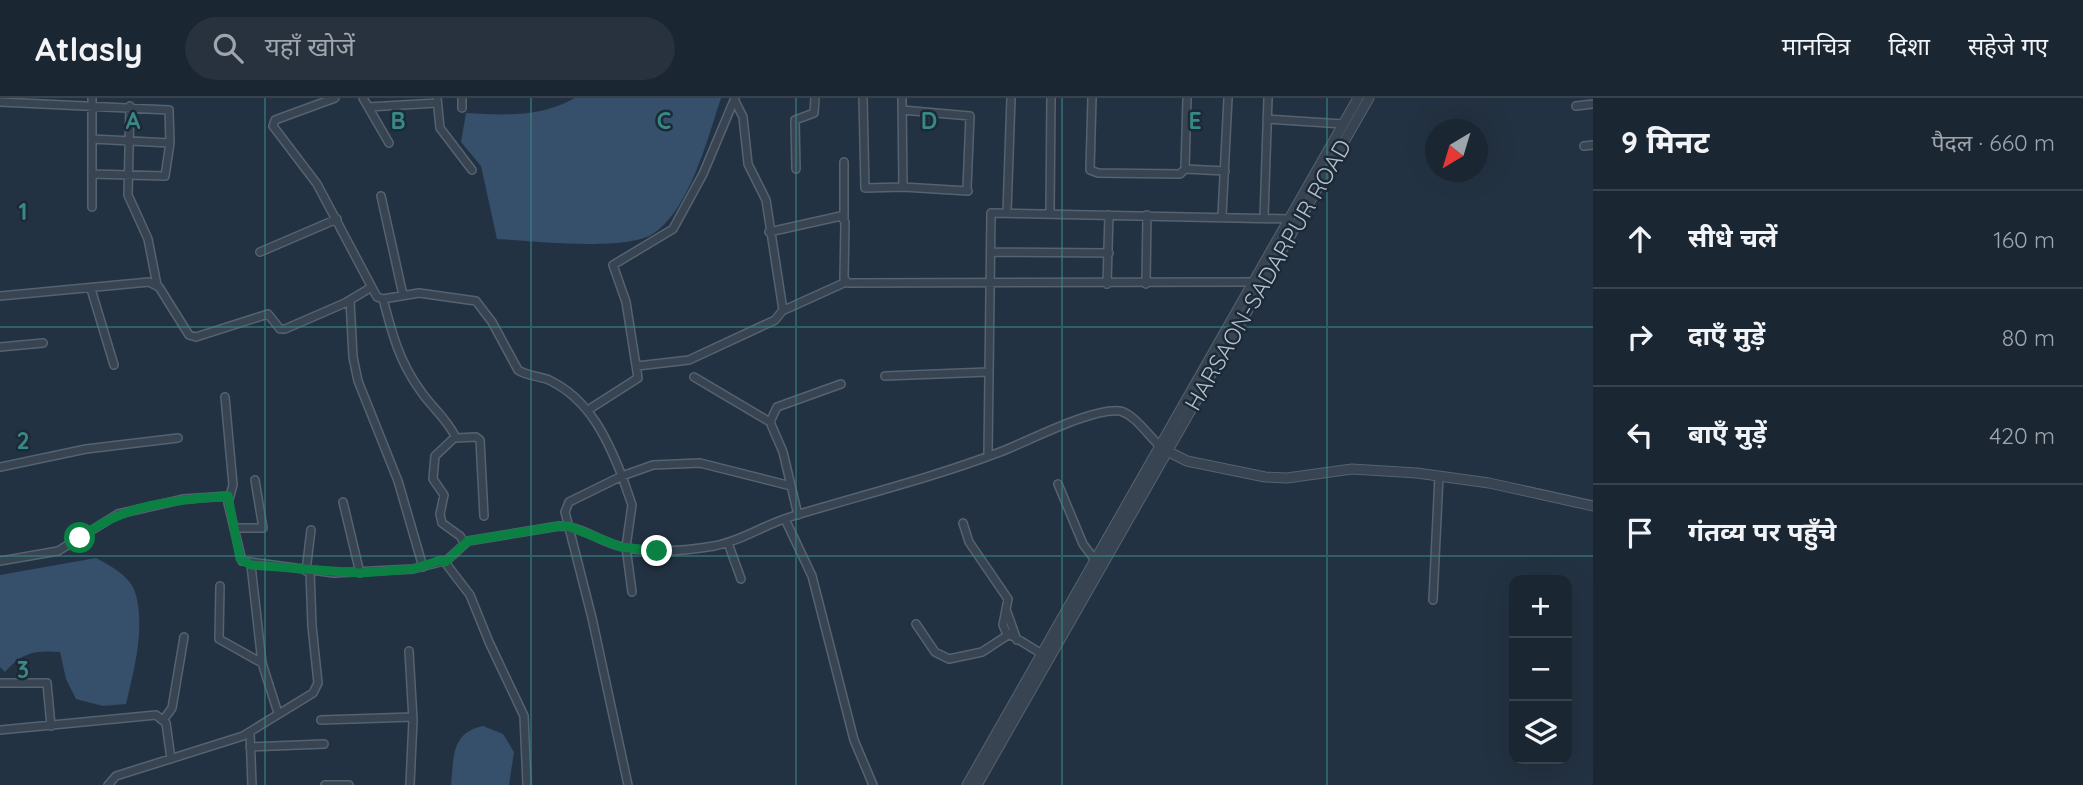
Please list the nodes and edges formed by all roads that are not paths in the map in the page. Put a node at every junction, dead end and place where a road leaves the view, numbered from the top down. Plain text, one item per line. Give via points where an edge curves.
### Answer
1 (335, 98) edge
2 (363, 98) edge
3 (462, 98) edge
4 (815, 98) edge
5 (863, 98) edge
6 (902, 98) edge
7 (1011, 98) edge
8 (1051, 98) edge
9 (1092, 98) edge
10 (1188, 98) edge
11 (1228, 98) edge
12 (1268, 98) edge
13 (1358, 98) edge
14 (1369, 98) edge
15 (735, 100) edge
16 (58, 101) edge
17 (92, 101) edge
18 (437, 101) edge
19 (0, 102) edge
20 (1593, 104) edge
21 (130, 106) junction
22 (1576, 106) dead end
23 (368, 107) junction
24 (462, 108) dead end
25 (902, 110) junction
26 (1267, 119) junction
27 (1343, 124) junction
28 (92, 139) junction
29 (130, 141) junction
30 (389, 143) dead end
31 (170, 144) junction
32 (1593, 145) edge
33 (1584, 146) dead end
34 (844, 162) dead end
35 (796, 169) dead end
36 (1185, 169) junction
37 (472, 170) dead end
38 (1225, 171) junction
39 (92, 174) junction
40 (128, 175) junction
41 (903, 187) junction
42 (381, 196) dead end
43 (92, 207) dead end
44 (1007, 212) junction
45 (1050, 213) junction
46 (1109, 215) junction
47 (1147, 215) junction
48 (1222, 216) junction
49 (844, 218) junction
50 (1265, 218) junction
51 (337, 219) junction
52 (1290, 219) junction
53 (769, 232) junction
54 (260, 252) dead end
55 (992, 252) junction
56 (1109, 253) junction
57 (845, 282) junction
58 (1255, 282) junction
59 (990, 284) junction
60 (1107, 284) junction
61 (1146, 284) junction
62 (157, 285) junction
63 (370, 288) junction
64 (91, 289) junction
65 (403, 295) junction
66 (0, 296) edge
67 (383, 299) junction
68 (350, 300) junction
69 (782, 311) junction
70 (43, 343) dead end
71 (0, 347) edge
72 (114, 365) dead end
73 (637, 366) junction
74 (988, 372) junction
75 (885, 376) dead end
76 (694, 377) dead end
77 (841, 384) dead end
78 (225, 397) dead end
79 (588, 410) junction
80 (770, 422) junction
81 (455, 437) junction
82 (178, 438) dead end
83 (1163, 449) junction
84 (988, 456) junction
85 (0, 467) edge
86 (622, 476) junction
87 (1439, 476) junction
88 (255, 480) dead end
89 (1058, 484) dead end
90 (791, 486) junction
91 (228, 496) junction
92 (344, 502) dead end
93 (1593, 506) edge
94 (798, 515) junction
95 (484, 516) dead end
96 (785, 519) junction
97 (963, 523) dead end
98 (568, 526) junction
99 (234, 528) junction
100 (312, 530) dead end
101 (464, 542) junction
102 (728, 543) junction
103 (626, 548) junction
104 (1095, 560) junction
105 (0, 561) edge
106 (445, 562) junction
107 (251, 565) junction
108 (423, 567) junction
109 (308, 571) junction
110 (360, 573) junction
111 (741, 579) dead end
112 (220, 586) dead end
113 (632, 592) dead end
114 (1433, 600) dead end
115 (1007, 608) junction
116 (916, 624) dead end
117 (1008, 635) junction
118 (184, 637) dead end
119 (1018, 641) junction
120 (409, 651) dead end
121 (1042, 654) junction
122 (262, 663) junction
123 (0, 683) edge
124 (278, 713) junction
125 (413, 717) junction
126 (164, 719) junction
127 (321, 720) dead end
128 (51, 726) junction
129 (0, 730) edge
130 (250, 732) junction
131 (324, 744) dead end
132 (250, 747) junction
133 (171, 759) junction
134 (108, 785) edge
135 (252, 785) edge
136 (325, 785) edge
137 (349, 785) edge
138 (410, 785) edge
139 (527, 785) edge
140 (628, 785) edge
141 (873, 785) edge
142 (967, 785) edge
143 (977, 785) edge

1 - 51 street via 275,120 272,126 308,171
2 - 23 street
3 - 24 street
4 - 35 street via 814,113 795,120
5 - 41 street via 865,188
6 - 25 street
7 - 44 street
8 - 45 street
9 - 36 street via 1090,170 1180,174
10 - 36 street
11 - 38 street
12 - 26 street
13 - 27 street, HARSAON-SADARPUR ROAD
14 - 83 street, HARSAON-SADARPUR ROAD
15 - 53 street via 743,117 747,159 765,200
15 - 73 street via 673,229 613,265 626,302
16 - 17 street
16 - 19 street
17 - 21 street
17 - 28 street
18 - 23 street
18 - 37 street via 440,128
20 - 22 street
21 - 29 street
21 - 31 street via 169,110
23 - 30 street
25 - 41 street
25 - 41 street via 970,116 968,190
26 - 27 street
26 - 50 street
27 - 52 street, HARSAON-SADARPUR ROAD
28 - 29 street
28 - 39 street
29 - 31 street
29 - 40 street
31 - 40 street via 165,176
32 - 33 street
34 - 49 street
36 - 38 street
38 - 48 street
39 - 40 street
39 - 43 street
40 - 62 street via 128,195 148,239
42 - 65 street
44 - 45 street
44 - 55 street via 990,214
45 - 46 street
46 - 47 street
46 - 56 street
47 - 48 street
47 - 61 street
48 - 50 street
49 - 53 street via 836,215
49 - 57 street
50 - 52 street
51 - 54 street
51 - 63 street
52 - 58 street, HARSAON-SADARPUR ROAD
53 - 69 street
55 - 56 street
55 - 59 street
56 - 60 street
57 - 59 street
57 - 69 street
58 - 61 street
58 - 83 street, HARSAON-SADARPUR ROAD
59 - 60 street
59 - 74 street
60 - 61 street
62 - 64 street
62 - 68 street via 189,335 196,337 268,314 285,329
63 - 67 street
63 - 68 street
64 - 66 street
64 - 72 street
65 - 67 street
65 - 79 street via 429,293 476,300 518,370 555,383
67 - 81 street via 400,359
68 - 108 street via 358,381 398,481
69 - 73 street via 775,320 689,360
70 - 71 street
73 - 79 street via 637,381
74 - 75 street
74 - 84 street
76 - 80 street
77 - 80 street via 777,407
78 - 91 street via 233,485
79 - 86 street via 607,438
80 - 90 street
81 - 95 street via 480,440
81 - 101 street via 436,454 433,479 444,495 442,523
82 - 85 street via 86,449
83 - 84 street via 1130,417 1116,411 1062,426
83 - 87 street via 1187,461 1274,478 1352,469
83 - 104 street
83 - 143 street
84 - 94 street
86 - 90 street via 653,465 700,463
86 - 98 street via 568,504
86 - 103 street via 632,505
87 - 93 street
87 - 114 street
88 - 99 street via 263,528
89 - 104 street via 1083,544
90 - 94 street
91 - 99 street
91 - 105 street via 184,499 118,514 58,551
92 - 110 street
94 - 96 street
96 - 102 street
96 - 141 street via 812,576 857,751
97 - 115 street via 969,542 1005,593
98 - 101 street
98 - 103 street
98 - 140 street
99 - 107 street via 240,559
100 - 109 street
101 - 106 street
102 - 103 street via 669,551
102 - 111 street
103 - 113 street
104 - 121 street
106 - 108 street
106 - 139 street via 470,594 524,716
107 - 109 street
107 - 122 street
108 - 110 street
109 - 110 street
109 - 124 street via 317,687
112 - 122 street via 219,639
115 - 117 street via 1003,625
115 - 119 street
116 - 117 street via 932,649 949,659 982,652
117 - 119 street
118 - 126 street via 172,708
119 - 121 street
120 - 125 street
121 - 142 street
122 - 124 street
123 - 128 street via 47,683
124 - 130 street
125 - 127 street
125 - 138 street
126 - 128 street via 156,715
126 - 133 street
128 - 129 street
130 - 132 street
130 - 133 street
131 - 132 street
132 - 135 street
133 - 134 street via 116,776
136 - 137 street

